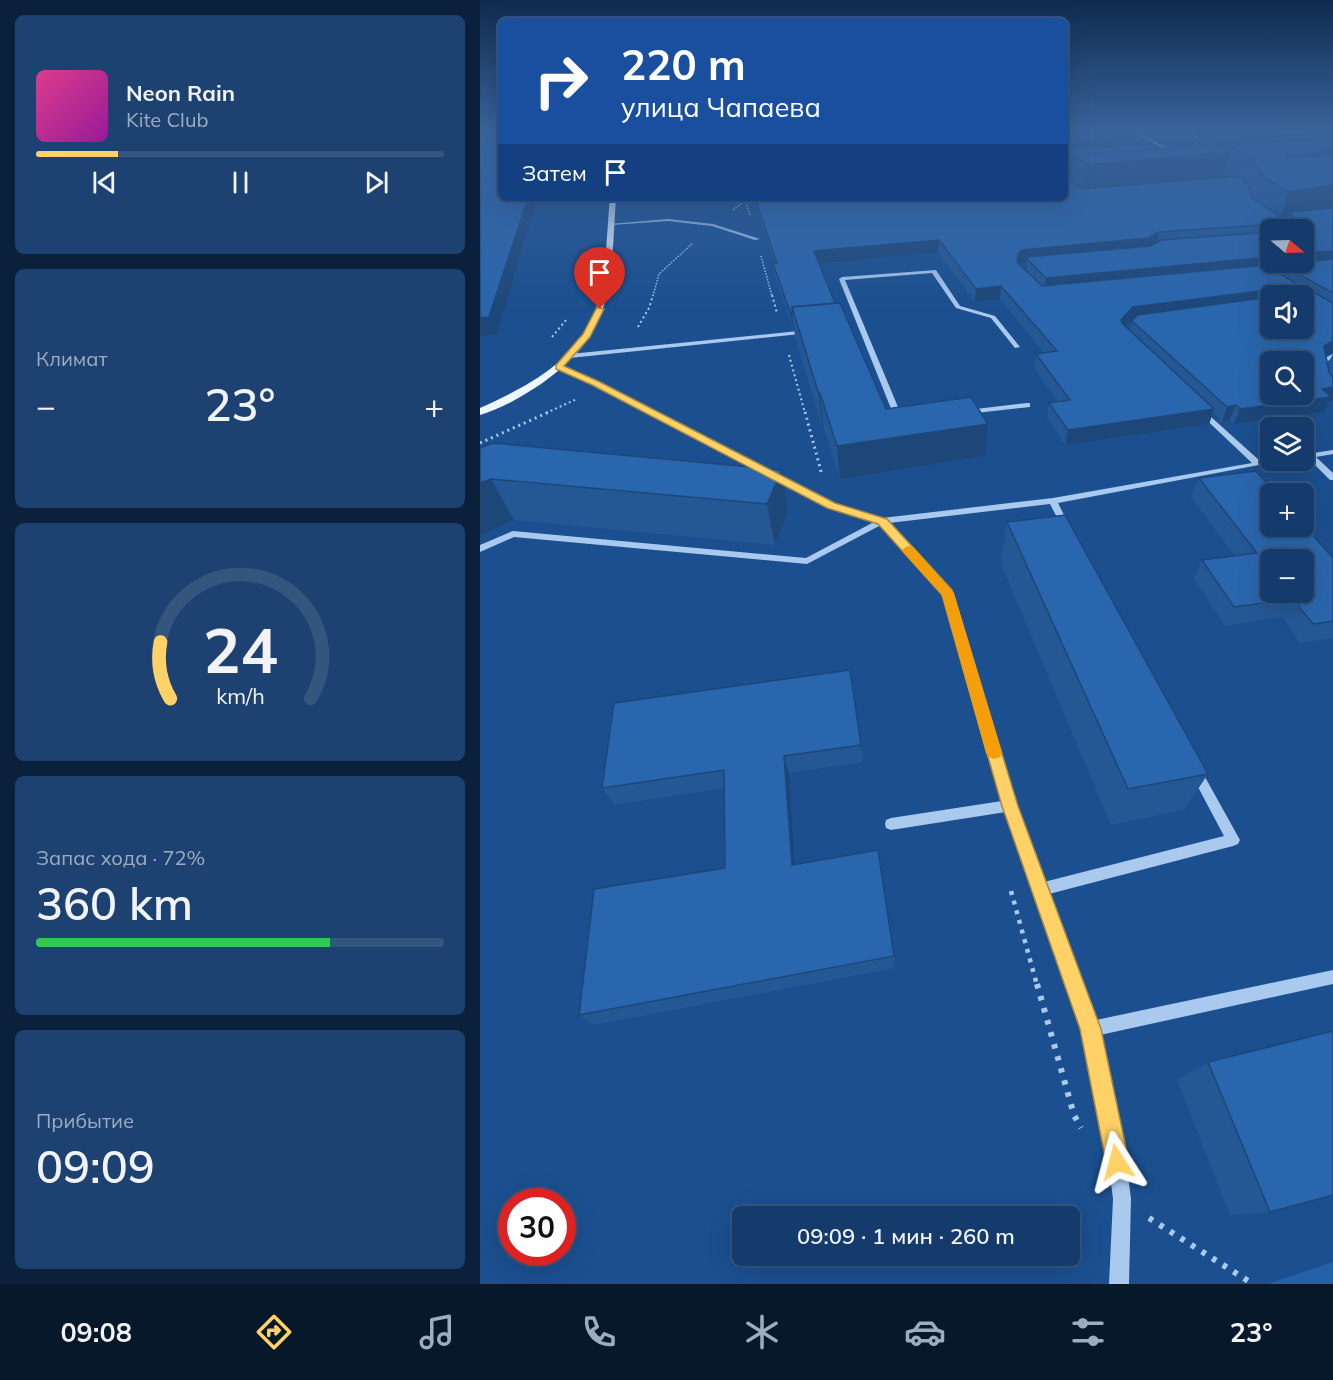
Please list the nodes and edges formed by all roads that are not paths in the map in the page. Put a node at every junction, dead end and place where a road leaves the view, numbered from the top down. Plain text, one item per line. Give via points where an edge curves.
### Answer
1 (613, 201) edge
2 (610, 224) junction
3 (757, 239) dead end
4 (862, 326) junction
5 (851, 328) edge
6 (817, 331) edge
7 (1017, 347) dead end
8 (570, 356) junction
9 (1333, 356) edge
10 (559, 367) junction
11 (1333, 395) edge
12 (1190, 400) edge
13 (1027, 405) dead end
14 (480, 412) edge
15 (957, 414) edge
16 (911, 419) edge
17 (1333, 452) edge
18 (1314, 455) edge
19 (1314, 462) edge
20 (1258, 464) joint
21 (1333, 478) edge
22 (1053, 501) junction
23 (882, 521) junction
24 (1074, 542) edge
25 (480, 549) edge
26 (1189, 758) edge
27 (1010, 806) junction
28 (891, 824) dead end
29 (1039, 890) junction
30 (1333, 977) edge
31 (1091, 1029) junction
32 (1119, 1284) edge

1 - 2 main road
2 - 3 street via 668,220 713,225
2 - 8 main road via 600,309 587,335
4 - 5 street
4 - 7 street via 842,279 934,271 958,307 993,317
4 - 16 street via 900,421
6 - 8 street
8 - 10 main road
9 - 11 street via 1322,362
10 - 14 main road
10 - 23 street via 831,506
12 - 20 street
13 - 15 street
17 - 18 street
19 - 21 street
20 - 22 street
22 - 23 street
22 - 24 street
23 - 25 street via 807,561 513,534
23 - 27 street via 948,593
26 - 29 street via 1233,840
27 - 28 street
27 - 29 street
29 - 31 street
30 - 31 street
31 - 32 street via 1115,1143 1122,1199

